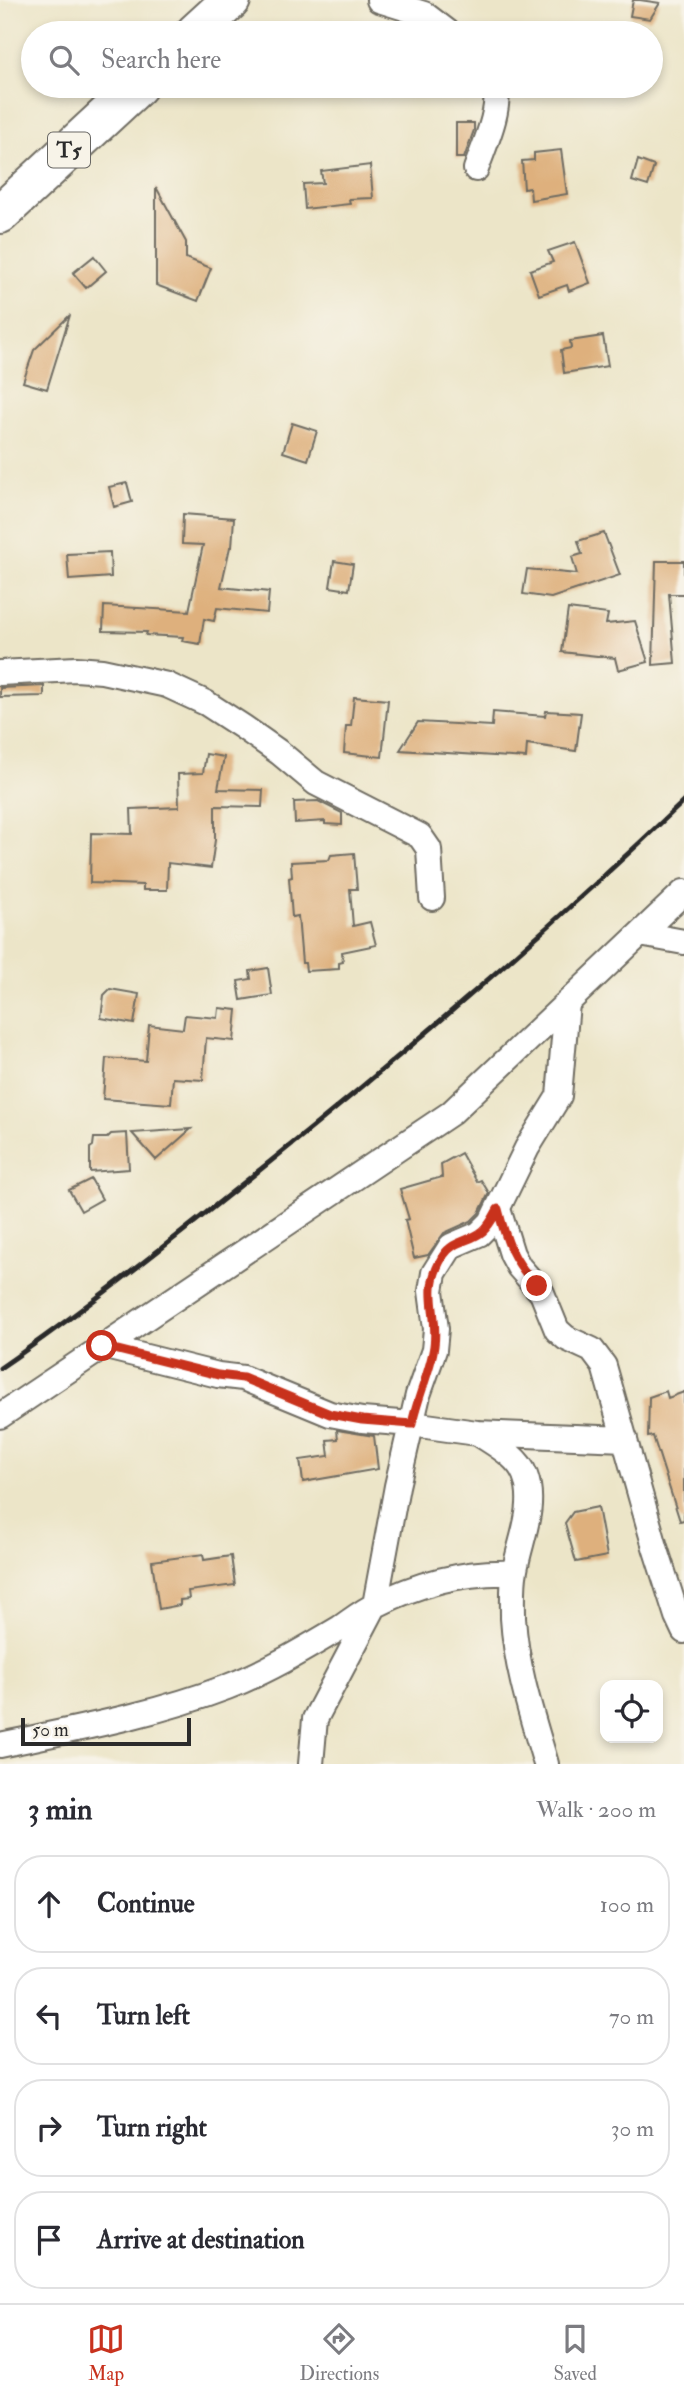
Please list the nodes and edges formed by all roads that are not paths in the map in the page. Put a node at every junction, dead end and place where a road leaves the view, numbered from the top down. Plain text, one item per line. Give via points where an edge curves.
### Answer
1 (231, 0) edge
2 (379, 0) edge
3 (208, 21) edge
4 (433, 21) edge
5 (125, 98) edge
6 (497, 98) edge
7 (476, 169) dead end
8 (0, 214) edge
9 (0, 673) edge
10 (684, 892) edge
11 (432, 898) dead end
12 (640, 934) junction
13 (684, 942) edge
14 (568, 1003) junction
15 (498, 1209) junction
16 (102, 1346) junction
17 (0, 1416) edge
18 (412, 1424) junction
19 (477, 1433) junction
20 (625, 1439) junction
21 (514, 1573) junction
22 (375, 1605) junction
23 (684, 1631) edge
24 (0, 1745) edge
25 (311, 1764) edge
26 (547, 1764) edge

1 - 3 highway
2 - 4 street
5 - 8 highway, T5
6 - 7 street
9 - 11 street via 102,671 167,685 206,703 316,783 420,836 429,849
10 - 12 street
12 - 13 street
12 - 14 street
14 - 15 street via 559,1096
14 - 16 street via 451,1113
15 - 18 street via 484,1230 451,1246 434,1273 430,1291 434,1350
15 - 20 street via 512,1254 542,1293 557,1331 592,1350 604,1366
16 - 17 street
16 - 18 street via 243,1378 330,1414
18 - 19 street
18 - 22 street
19 - 20 street
19 - 21 street via 508,1453 525,1474 528,1515
20 - 23 street
21 - 22 street via 458,1575
21 - 26 street via 518,1657
22 - 24 street via 279,1662 224,1688 102,1724
22 - 25 street via 315,1718

